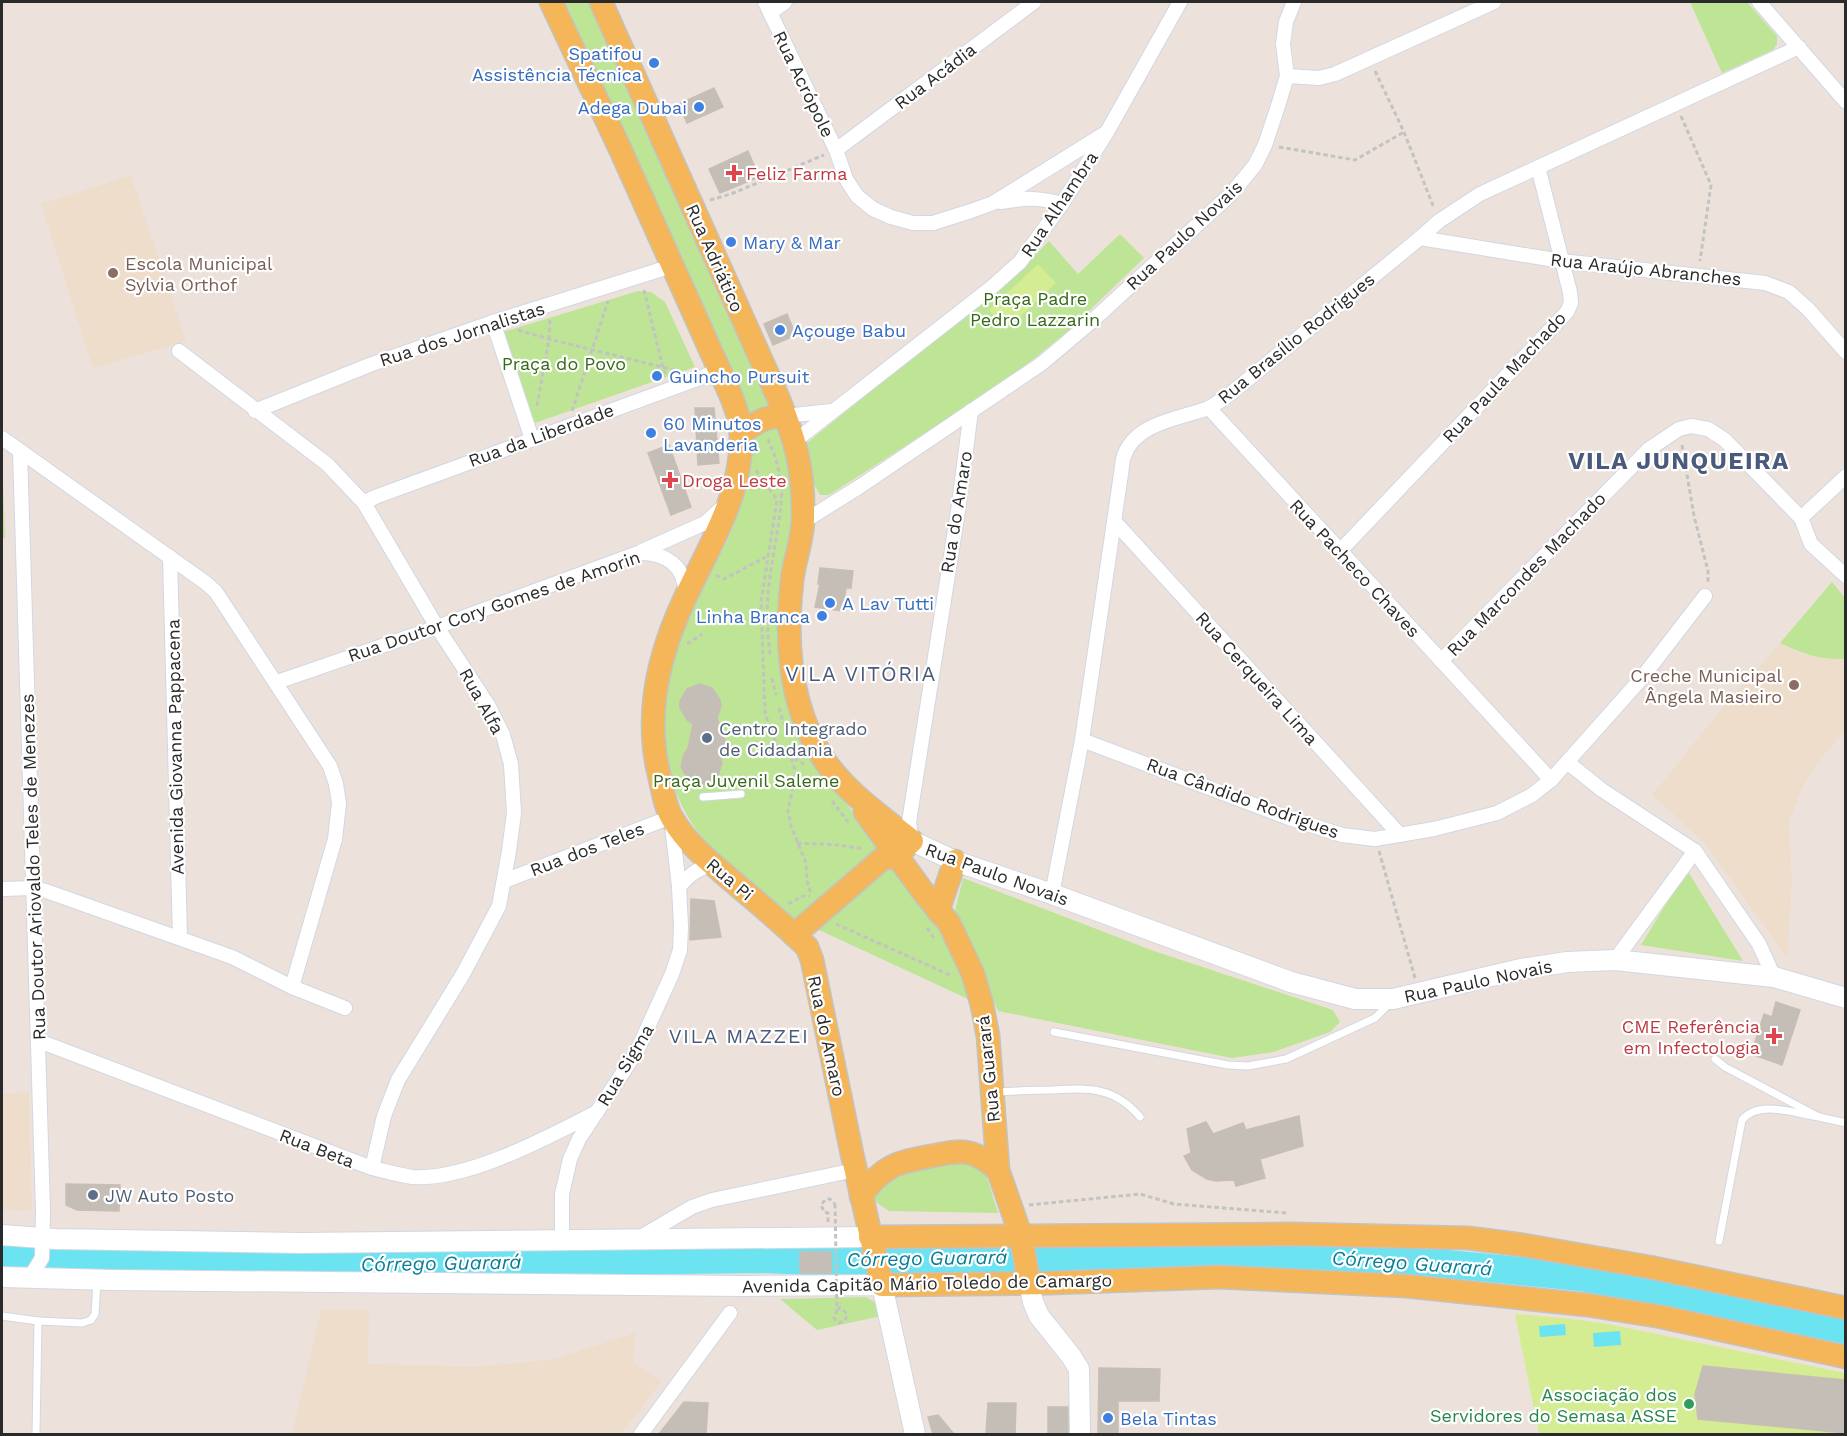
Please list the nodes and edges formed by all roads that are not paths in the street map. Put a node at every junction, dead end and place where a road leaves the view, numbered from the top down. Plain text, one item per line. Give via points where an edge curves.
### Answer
1 (550, 2) edge
2 (601, 2) edge
3 (785, 2) edge
4 (1034, 2) edge
5 (1180, 2) edge
6 (1294, 2) edge
7 (1494, 2) edge
8 (1759, 2) edge
9 (768, 7) edge
10 (1799, 47) junction
11 (1287, 76) junction
12 (1845, 102) edge
13 (1107, 132) junction
14 (836, 150) junction
15 (1538, 167) junction
16 (993, 203) junction
17 (1062, 204) junction
18 (1420, 238) junction
19 (1561, 261) junction
20 (672, 266) junction
21 (493, 322) junction
22 (179, 351) dead end
23 (1845, 352) edge
24 (711, 372) junction
25 (1209, 408) junction
26 (833, 410) junction
27 (255, 411) junction
28 (971, 411) junction
29 (786, 416) junction
30 (741, 434) junction
31 (2, 438) edge
32 (532, 439) junction
33 (795, 441) junction
34 (20, 451) junction
35 (1845, 476) edge
36 (731, 497) junction
37 (364, 503) junction
38 (1801, 518) junction
39 (1114, 521) junction
40 (803, 522) junction
41 (1341, 551) junction
42 (638, 553) junction
43 (170, 557) junction
44 (1845, 576) edge
45 (1705, 596) road end
46 (685, 599) junction
47 (437, 627) junction
48 (1441, 661) junction
49 (277, 682) junction
50 (1082, 740) junction
51 (1567, 762) junction
52 (1551, 780) junction
53 (741, 794) dead end
54 (703, 797) dead end
55 (671, 817) junction
56 (1400, 835) junction
57 (904, 849) junction
58 (1695, 851) junction
59 (955, 861) junction
60 (712, 864) junction
61 (504, 882) junction
62 (680, 887) junction
63 (33, 888) junction
64 (2, 889) edge
65 (1052, 894) junction
66 (938, 911) junction
67 (794, 935) junction
68 (180, 938) junction
69 (1615, 960) junction
70 (1774, 977) junction
71 (292, 987) junction
72 (1845, 998) edge
73 (1394, 999) junction
74 (345, 1008) dead end
75 (1054, 1032) dead end
76 (39, 1041) junction
77 (1715, 1059) dead end
78 (991, 1092) junction
79 (597, 1112) junction
80 (1140, 1117) dead end
81 (1819, 1117) junction
82 (1845, 1123) edge
83 (372, 1168) junction
84 (855, 1170) junction
85 (998, 1170) junction
86 (861, 1196) junction
87 (2, 1235) edge
88 (562, 1240) junction
89 (636, 1240) junction
90 (43, 1241) junction
91 (1719, 1241) dead end
92 (1025, 1259) junction
93 (876, 1261) junction
94 (32, 1273) junction
95 (2, 1277) edge
96 (97, 1280) junction
97 (1845, 1308) edge
98 (730, 1313) dead end
99 (2, 1316) edge
100 (38, 1321) junction
101 (1845, 1356) edge
102 (36, 1434) edge
103 (641, 1434) edge
104 (915, 1434) edge
105 (1080, 1434) edge

1 - 20 main road
2 - 29 main road, Rua Adriático
3 - 9 street
4 - 14 street, Rua Acádia
5 - 13 street, Rua Alhambra
6 - 11 street via 1283,44
7 - 11 street via 1335,74 1319,78
8 - 10 street
9 - 14 street, Rua Acrópole
10 - 12 street
10 - 15 street, Rua Brasílio Rodrigues
11 - 28 street, Rua Paulo Novais via 1265,145 1238,186 1091,322 1041,364
13 - 16 street, Rua Acrópole
13 - 17 street, Rua Alhambra
14 - 16 street, Rua Acrópole via 857,196 891,217 933,223
15 - 18 street, Rua Brasílio Rodrigues via 1480,194
15 - 19 street, Rua Paula Machado
16 - 17 street, Rua Acrópole via 1026,197
17 - 26 street, Rua Alhambra via 1020,262
18 - 19 street, Rua Araújo Abranches
18 - 25 street, Rua Brasílio Rodrigues
19 - 23 street, Rua Araújo Abranches via 1765,283 1789,292
19 - 41 street, Rua Paula Machado via 1570,292 1567,312
20 - 21 street, Rua dos Jornalistas
20 - 24 main road
21 - 27 street, Rua dos Jornalistas via 372,364
21 - 32 street
22 - 27 street, Rua Alfa
24 - 30 main road via 737,413
24 - 32 street, Rua da Liberdade
25 - 39 street, Rua Brasílio Rodrigues via 1146,429 1132,442 1124,455
25 - 41 street, Rua Pacheco Chaves
26 - 29 street
26 - 33 street, Rua Alhambra
27 - 37 street, Rua Alfa via 327,464
28 - 40 street, Rua Paulo Novais
28 - 57 street, Rua do Amaro
29 - 30 main road via 757,421
29 - 33 main road, Rua Adriático
30 - 36 main road
31 - 34 street
32 - 37 street, Rua da Liberdade
33 - 40 main road, Rua Adriático via 801,464
34 - 43 street
34 - 63 street, Rua Doutor Ariovaldo Teles de Menezes
35 - 38 street
36 - 42 street via 705,523
36 - 46 main road, Rua Sigma via 720,529
37 - 47 street, Rua Alfa
38 - 44 street via 1811,544
38 - 48 street, Rua Marcondes Machado via 1725,440 1708,429 1679,429 1648,449
39 - 50 street, Rua Brasílio Rodrigues
39 - 56 street, Rua Cerqueira Lima
40 - 57 main road, Rua Guarará via 790,605 790,660 800,709 825,762
41 - 48 street, Rua Pacheco Chaves
42 - 46 street, Rua Doutor Cory Gomes de Amorin via 651,552 674,563 685,586
42 - 47 street, Rua Doutor Cory Gomes de Amorin
43 - 49 street via 216,592
43 - 68 street, Avenida Giovanna Pappacena
45 - 51 street, Rua Cândido Rodrigues via 1641,679
46 - 55 main road, Rua Sigma via 662,663 652,726 654,754
47 - 49 street, Rua Doutor Cory Gomes de Amorin
47 - 61 street, Rua Alfa via 488,705 503,735 511,764 514,813
48 - 52 street, Rua Pacheco Chaves
49 - 71 street via 330,766 339,803 335,839
50 - 56 street, Rua Cândido Rodrigues via 1342,835 1375,839
50 - 65 street, Rua Brasílio Rodrigues
51 - 52 street, Rua Cândido Rodrigues
51 - 58 street via 1602,790
52 - 56 street, Rua Cândido Rodrigues via 1497,813
53 - 54 lane
55 - 60 main road, Rua Pi
55 - 61 street, Rua dos Teles
55 - 62 street, Rua Sigma
57 - 59 main road, Rua Paulo Novais
57 - 66 main road, Rua Guarará
57 - 67 main road via 882,859
58 - 69 street
58 - 70 street via 1759,944
59 - 65 main road, Rua Paulo Novais
59 - 66 main road
60 - 62 street via 698,868
60 - 67 main road, Rua Pi
61 - 83 street, Rua Alfa via 499,906 483,939 398,1080
62 - 79 street, Rua Sigma via 680,950 672,974 638,1051
63 - 64 street
63 - 68 street
63 - 76 street, Rua Doutor Ariovaldo Teles de Menezes
65 - 73 main road, Rua Paulo Novais via 1291,982 1355,999
66 - 78 main road, Rua Guarará via 949,923 978,988 988,1036
67 - 84 main road, Rua do Amaro via 807,947 812,960
68 - 71 street via 232,957
69 - 70 main road, Rua Paulo Novais
69 - 73 main road, Rua Paulo Novais via 1521,969
70 - 72 main road, Rua Paulo Novais
71 - 74 street
73 - 75 lane via 1375,1018 1352,1029 1286,1059 1248,1066
76 - 83 street, Rua Beta
76 - 90 street, Rua Doutor Ariovaldo Teles de Menezes
77 - 81 lane
78 - 80 lane via 1101,1090 1122,1099
78 - 85 main road, Rua Guarará
79 - 83 street, Rua Beta via 479,1166 455,1172 412,1177
79 - 88 street, Rua Sigma via 579,1139 565,1175
81 - 82 lane
81 - 91 lane via 1767,1109 1756,1110 1742,1120
84 - 86 main road, Rua do Amaro
84 - 89 street via 712,1200
85 - 86 main road via 977,1155 961,1152 899,1162 871,1181
85 - 92 main road, Rua Guarará
86 - 93 main road, Rua do Amaro
87 - 90 main road, Avenida Capitão Mário Toledo de Camargo
88 - 89 main road, Avenida Capitão Mário Toledo de Camargo
88 - 90 main road, Avenida Capitão Mário Toledo de Camargo
89 - 93 main road, Avenida Capitão Mário Toledo de Camargo
90 - 94 street, Rua Doutor Ariovaldo Teles de Menezes via 42,1258
92 - 93 main road, Avenida Capitão Mário Toledo de Camargo
92 - 93 main road, Avenida Capitão Mário Toledo de Camargo
92 - 97 main road, Avenida Capitão Mário Toledo de Camargo via 1292,1234 1468,1238 1649,1267
92 - 101 main road, Avenida Capitão Mário Toledo de Camargo via 1219,1277 1461,1290 1588,1305
92 - 105 main road via 1033,1302 1078,1369
93 - 96 main road, Avenida Capitão Mário Toledo de Camargo via 730,1286
93 - 104 main road, Rua do Amaro
94 - 95 main road, Avenida Capitão Mário Toledo de Camargo
94 - 96 main road, Avenida Capitão Mário Toledo de Camargo
96 - 100 lane via 95,1314 91,1320
98 - 103 street
99 - 100 lane
100 - 102 lane

